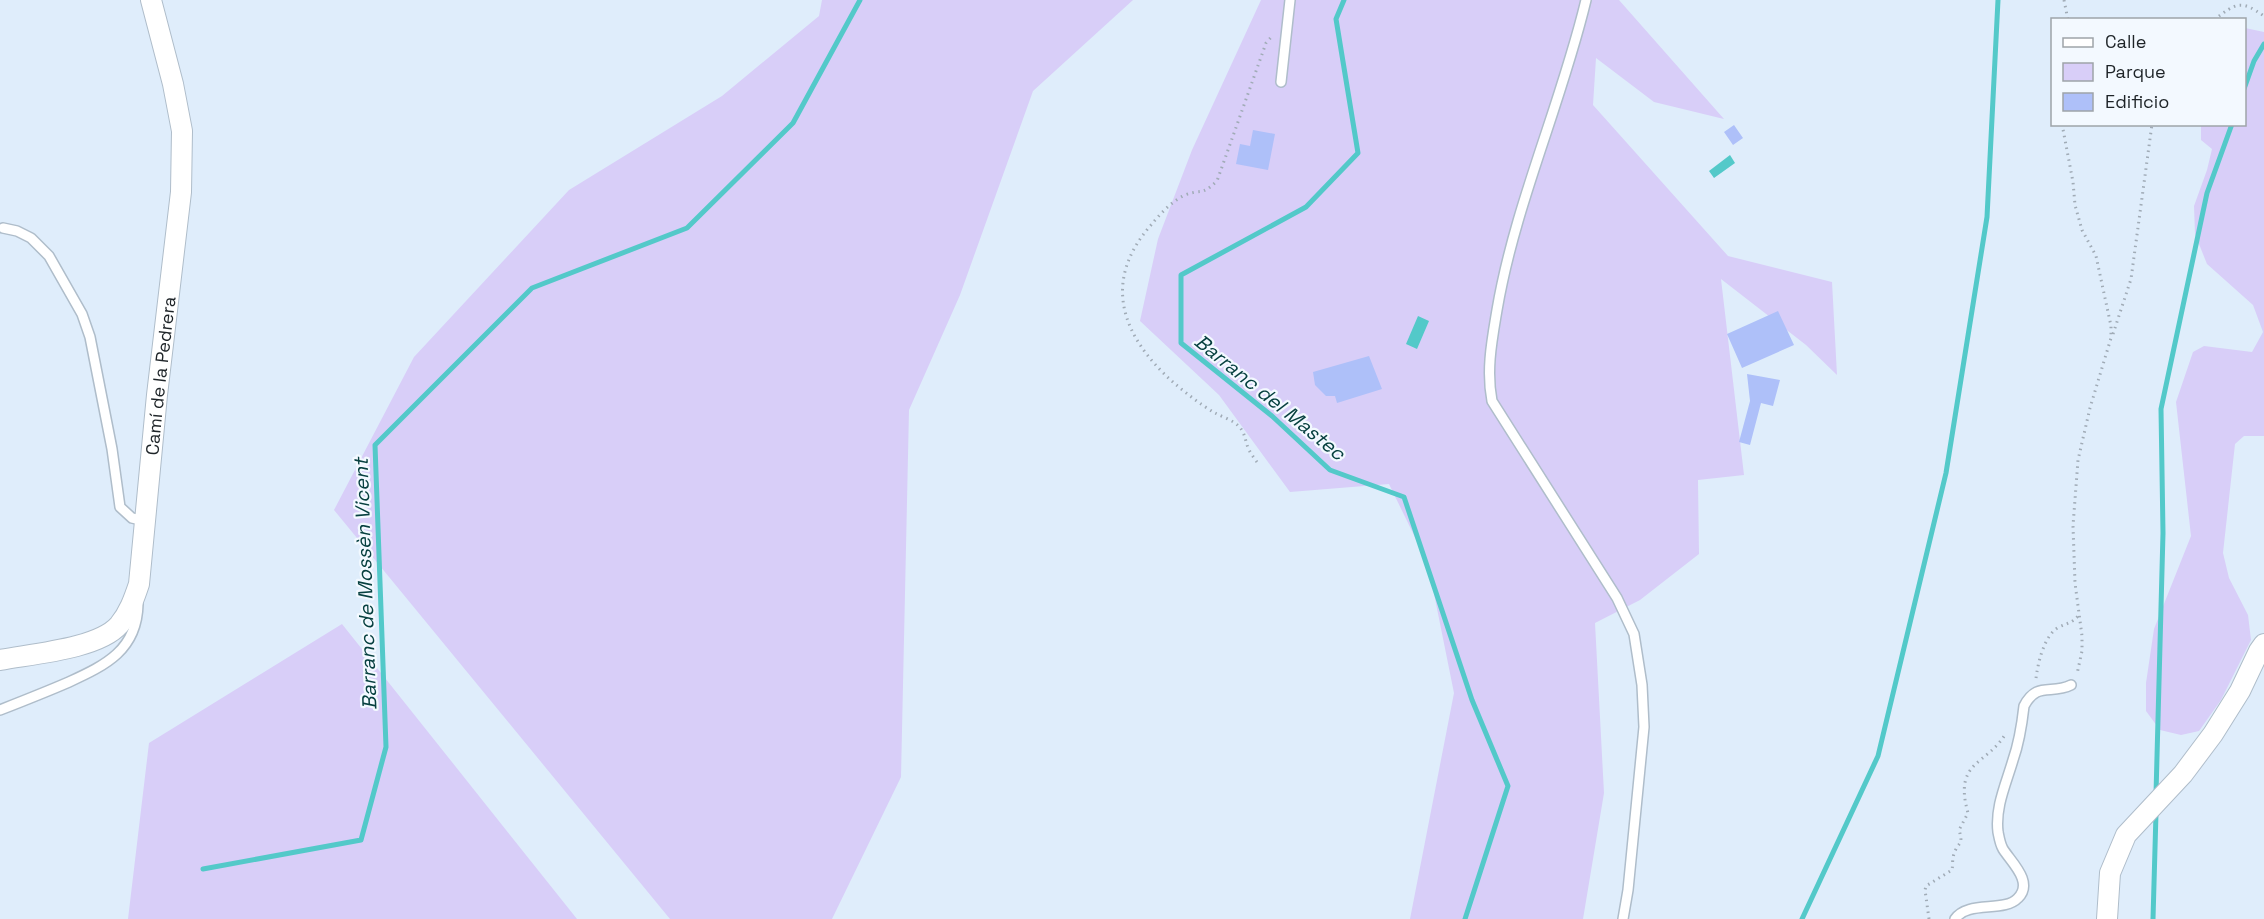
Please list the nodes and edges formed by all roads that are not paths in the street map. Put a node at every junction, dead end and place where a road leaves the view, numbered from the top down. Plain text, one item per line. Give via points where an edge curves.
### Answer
1 (151, 0) edge
2 (1290, 0) edge
3 (1586, 0) edge
4 (1281, 82) dead end
5 (3, 228) dead end
6 (145, 521) junction
7 (139, 584) junction
8 (2264, 644) edge
9 (0, 660) edge
10 (2071, 685) road end
11 (0, 710) edge
12 (1623, 919) edge
13 (1955, 919) edge
14 (2107, 919) edge

1 - 6 street, Camí de la Pedrera via 182,131 181,192
2 - 4 lane
3 - 12 lane via 1504,267 1488,381 1492,401 1617,598 1634,634 1644,727
5 - 6 lane via 31,238 49,256 82,314 90,337 120,507 132,518
6 - 7 street, Camí de la Pedrera
7 - 9 street, Camí de la Pedrera via 117,627 99,638 79,646
7 - 11 lane via 135,628 117,655 99,668
8 - 14 street via 2213,734 2183,774 2126,835 2110,873
10 - 13 lane via 2035,691 2028,698 1999,803 1998,835 2002,848 2021,875 2022,892 2010,903 1967,910

